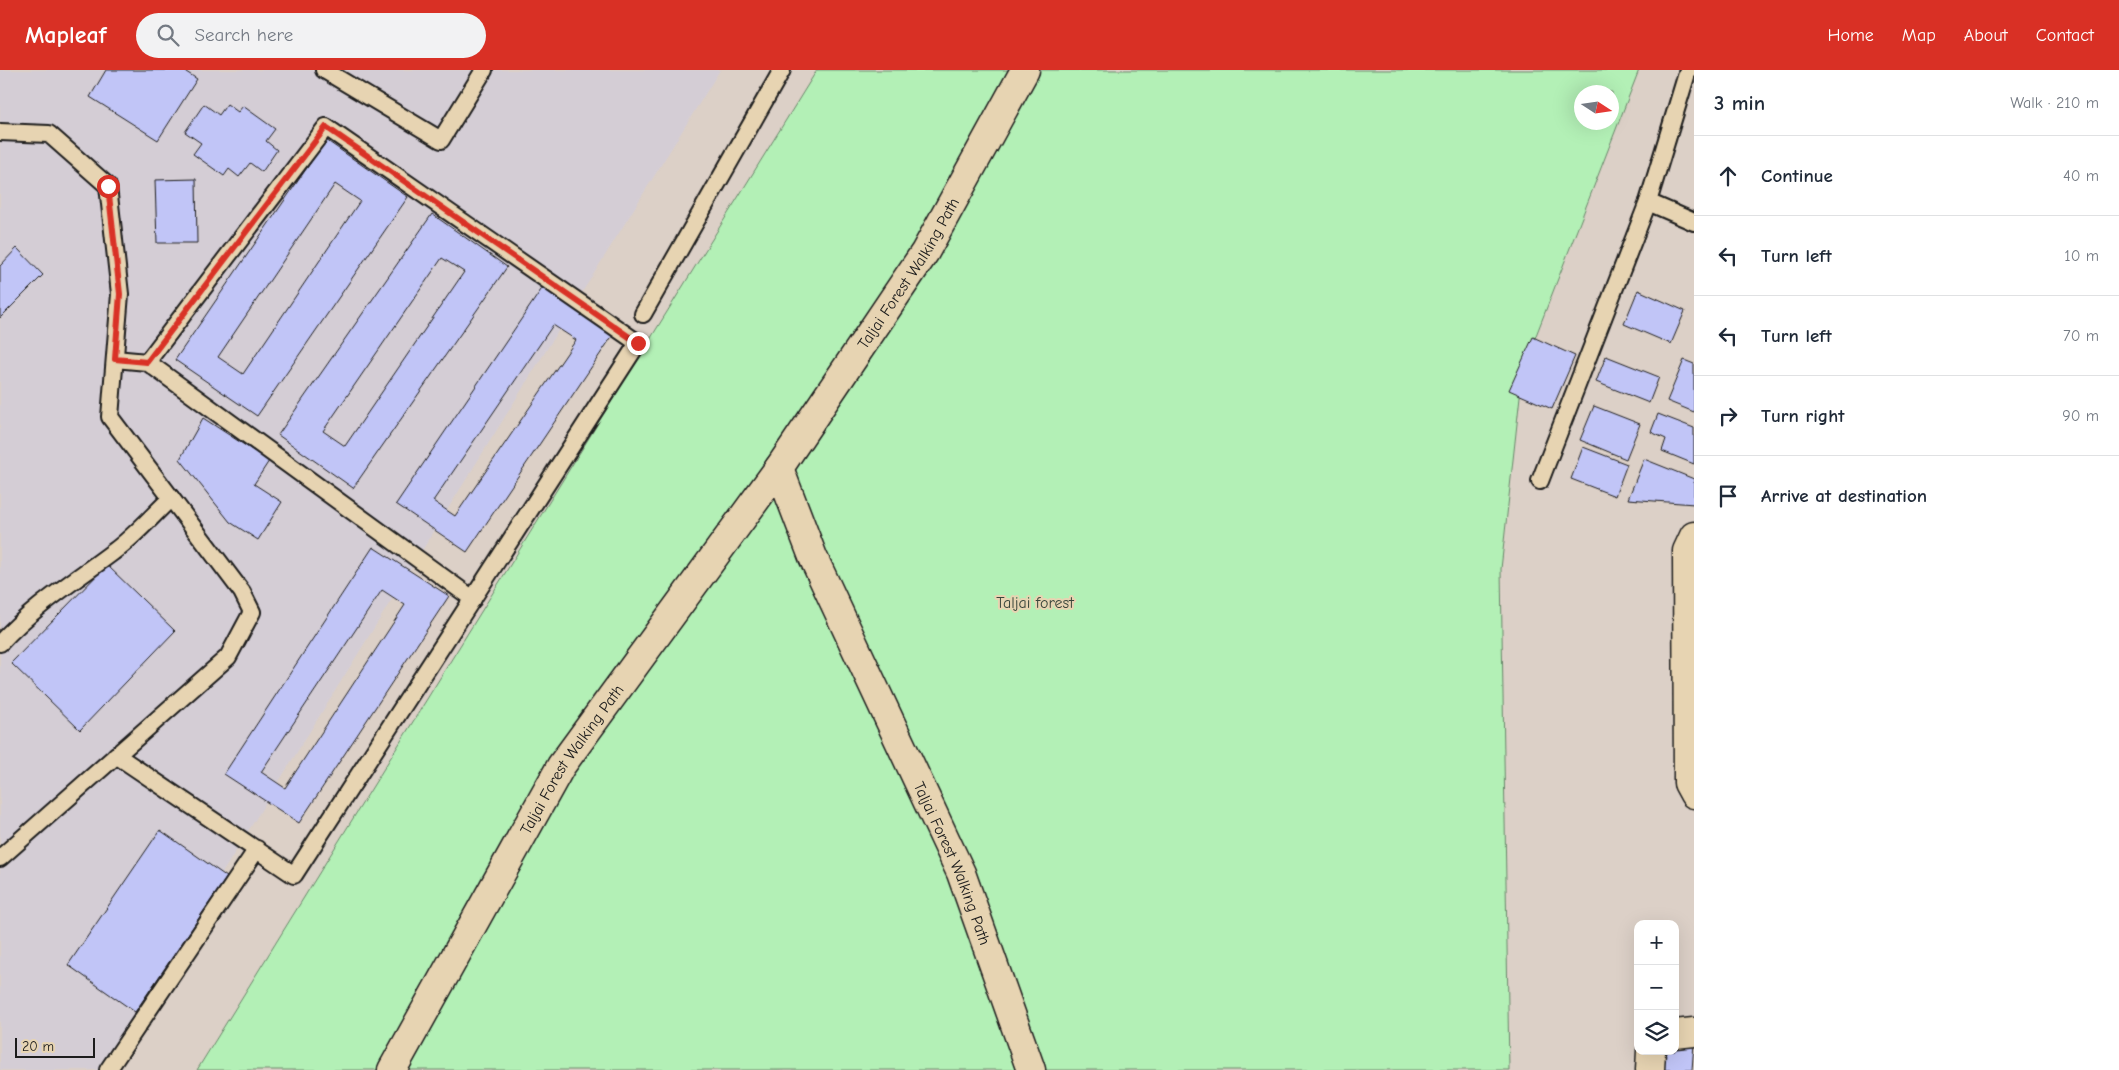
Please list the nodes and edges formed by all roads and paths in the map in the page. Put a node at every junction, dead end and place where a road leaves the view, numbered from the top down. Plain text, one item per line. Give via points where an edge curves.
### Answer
1 (324, 70) edge
2 (484, 70) edge
3 (782, 70) edge
4 (1025, 70) edge
5 (1688, 70) edge
6 (0, 132) edge
7 (1648, 202) junction
8 (1694, 222) edge
9 (644, 314) dead end
10 (115, 359) junction
11 (147, 362) junction
12 (779, 468) junction
13 (1540, 481) dead end
14 (171, 498) junction
15 (1694, 536) edge
16 (473, 599) junction
17 (0, 643) edge
18 (116, 755) junction
19 (1694, 794) edge
20 (257, 849) junction
21 (0, 858) edge
22 (1694, 1032) edge
23 (1679, 1034) edge
24 (1651, 1055) edge
25 (108, 1070) edge
26 (392, 1070) edge
27 (1031, 1070) edge
28 (1650, 1070) edge

1 - 2 lane via 441,140
3 - 9 lane
4 - 12 street, Taljai Forest Walking Path via 925,252
5 - 7 lane
6 - 10 lane via 50,134 108,186 120,294
7 - 8 lane
7 - 13 lane
10 - 11 lane
10 - 14 lane via 110,416
11 - 16 lane
11 - 16 lane via 326,127 638,343
12 - 26 street, Taljai Forest Walking Path via 561,766
12 - 27 street, Taljai Forest Walking Path via 813,557 960,872
14 - 17 lane via 114,551 48,599
14 - 18 lane via 242,592 252,612 228,657
15 - 19 street via 1687,550 1688,784
16 - 20 lane via 294,875
18 - 20 lane
18 - 21 lane
20 - 25 lane
22 - 23 street
24 - 28 street

